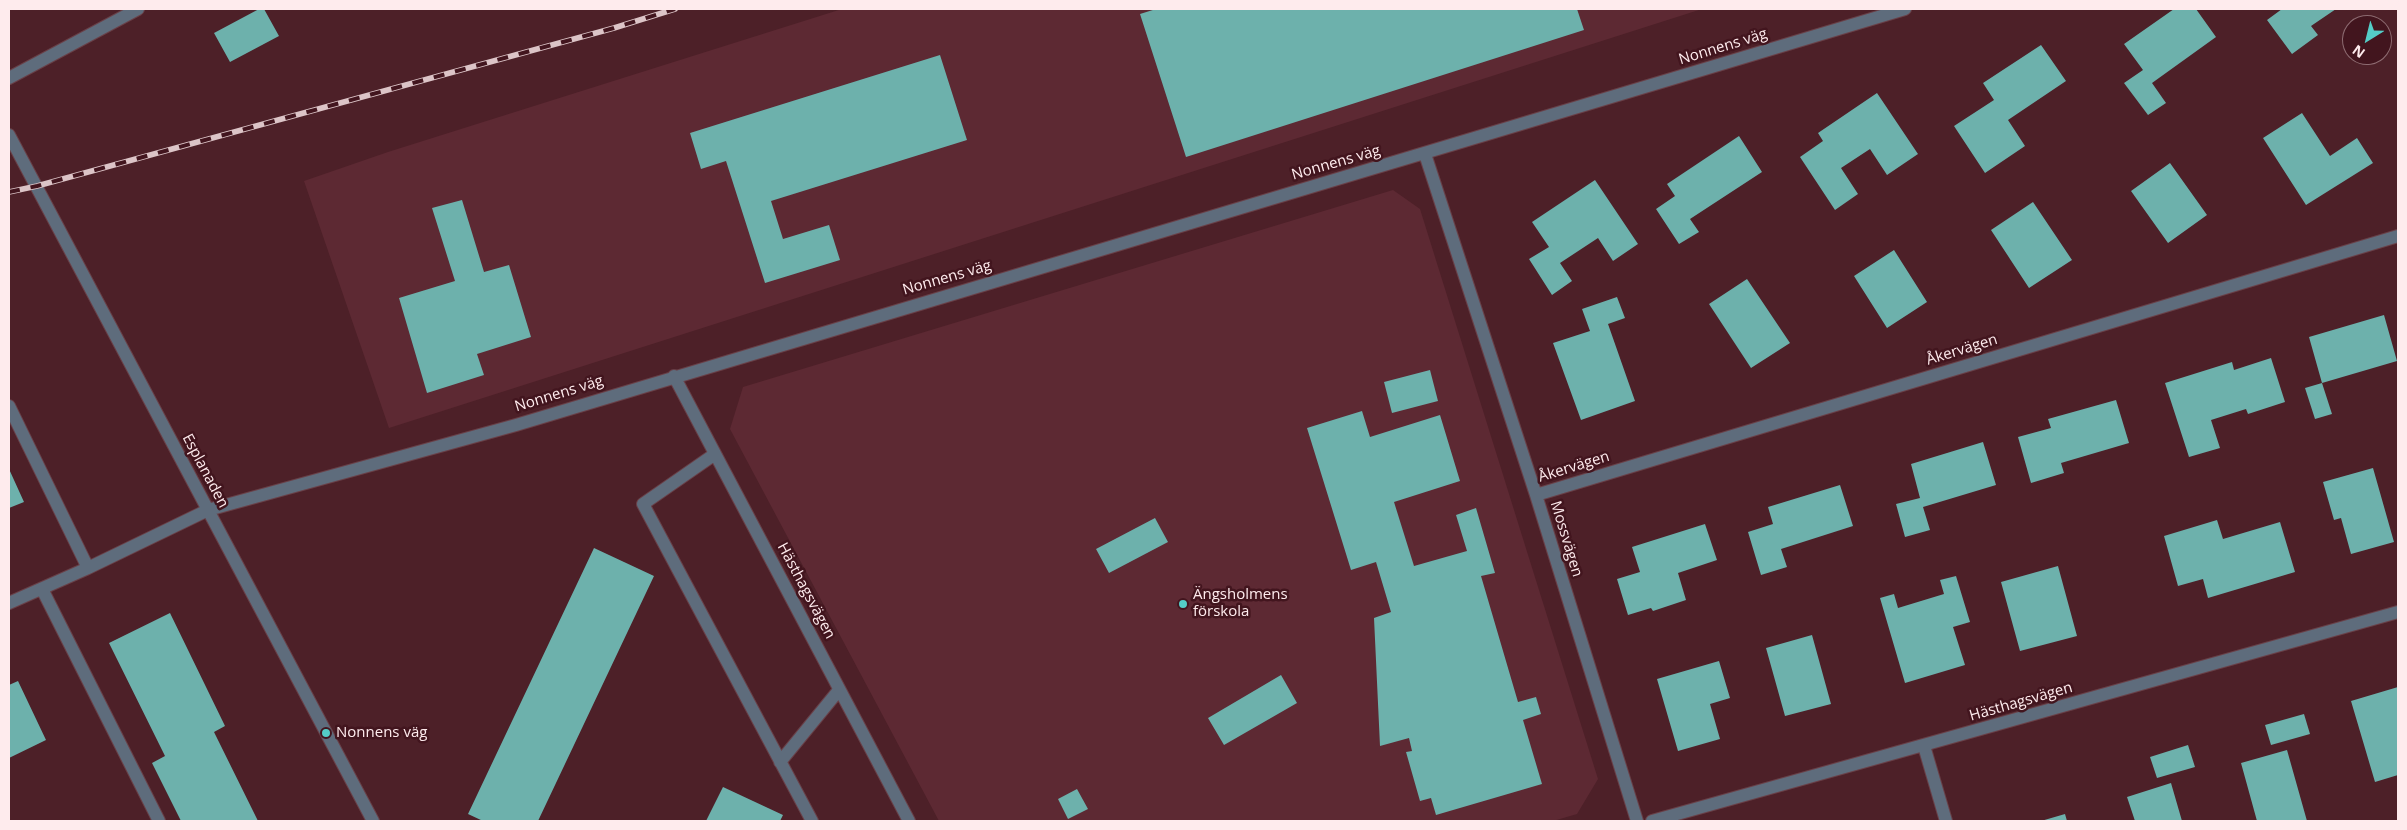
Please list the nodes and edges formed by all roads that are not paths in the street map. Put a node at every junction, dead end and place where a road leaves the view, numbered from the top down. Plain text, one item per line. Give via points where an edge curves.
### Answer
1 (138, 9) edge
2 (1905, 9) edge
3 (9, 78) edge
4 (9, 135) edge
5 (1425, 154) junction
6 (2398, 236) edge
7 (674, 376) junction
8 (9, 406) edge
9 (715, 454) junction
10 (1536, 496) junction
11 (208, 510) junction
12 (88, 568) junction
13 (42, 589) junction
14 (9, 603) edge
15 (2398, 612) edge
16 (839, 690) junction
17 (1924, 746) junction
18 (780, 762) junction
19 (159, 821) edge
20 (372, 821) edge
21 (812, 821) edge
22 (909, 821) edge
23 (1637, 821) edge
24 (1652, 821) edge
25 (1946, 821) edge

1 - 3 street
2 - 5 street, Nonnens väg
4 - 11 street, Esplanaden
5 - 7 street, Nonnens väg
5 - 10 street, Mossvägen
6 - 10 street, Åkervägen
7 - 9 street, Hästhagsvägen
7 - 11 street, Nonnens väg
8 - 12 street
9 - 16 street, Hästhagsvägen
9 - 18 street via 643,504
10 - 23 street, Mossvägen
11 - 12 street, Nonnens väg
11 - 20 street, Esplanaden
12 - 13 street, Nonnens väg
13 - 14 street, Nonnens väg
13 - 19 street
15 - 17 street, Hästhagsvägen
16 - 18 street
16 - 22 street, Hästhagsvägen
17 - 24 street, Hästhagsvägen
17 - 25 street
18 - 21 street

